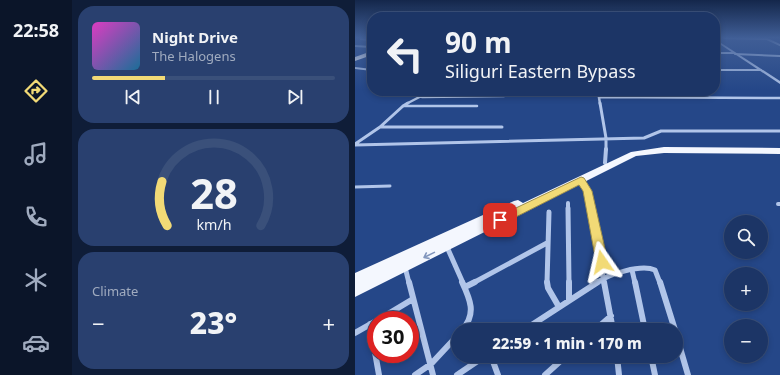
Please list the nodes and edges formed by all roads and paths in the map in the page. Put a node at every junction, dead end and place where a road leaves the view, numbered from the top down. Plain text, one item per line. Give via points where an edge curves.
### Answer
1 (367, 56) edge
2 (739, 56) edge
3 (355, 60) edge
4 (355, 68) edge
5 (367, 69) edge
6 (720, 70) edge
7 (761, 70) junction
8 (779, 82) edge
9 (504, 96) dead end
10 (419, 97) joint
11 (599, 97) joint
12 (780, 98) edge
13 (403, 106) junction
14 (477, 106) dead end
15 (380, 127) junction
16 (503, 127) dead end
17 (780, 131) edge
18 (606, 138) junction
19 (355, 145) edge
20 (780, 148) edge
21 (780, 151) edge
22 (605, 163) junction
23 (581, 180) junction
24 (390, 186) dead end
25 (355, 187) edge
26 (568, 203) dead end
27 (549, 212) dead end
28 (547, 243) junction
29 (447, 246) junction
30 (405, 267) junction
31 (632, 270) junction
32 (605, 277) junction
33 (355, 280) edge
34 (465, 287) junction
35 (355, 290) edge
36 (413, 299) junction
37 (569, 300) junction
38 (559, 307) junction
39 (393, 311) edge
40 (611, 316) junction
41 (468, 323) edge
42 (535, 323) edge
43 (603, 323) edge
44 (612, 323) edge
45 (643, 323) edge
46 (673, 323) edge
47 (367, 326) edge
48 (355, 333) edge
49 (451, 343) edge
50 (683, 358) edge
51 (378, 363) edge
52 (475, 363) edge
53 (494, 363) edge
54 (558, 363) edge
55 (618, 363) edge
56 (652, 363) edge
57 (431, 364) junction
58 (379, 375) edge
59 (415, 375) edge
60 (433, 375) edge
61 (457, 375) edge
62 (498, 375) edge
63 (545, 375) edge
64 (619, 375) edge
65 (655, 375) edge
66 (688, 375) edge

1 - 3 highway
2 - 7 street
4 - 5 lane
6 - 7 lane
7 - 8 street
9 - 10 street
10 - 13 street
11 - 12 street
11 - 18 street
13 - 14 lane
13 - 15 street
15 - 16 street
15 - 19 street
17 - 18 street via 661,131 644,138
18 - 19 street
18 - 22 street
20 - 22 main road via 646,148
21 - 23 main road via 653,150 634,154
22 - 33 main road
23 - 29 main road
23 - 32 street via 589,197
24 - 25 lane
26 - 37 street
27 - 28 street
28 - 34 street
28 - 38 street via 547,284
29 -> 30 main road
29 - 34 street
30 - 35 main road
30 - 36 street
31 - 32 street
31 - 45 street
31 - 46 street via 655,270
32 - 37 street
32 - 40 street
34 - 41 street via 472,308
36 - 39 street
36 - 57 street
37 - 38 street
38 - 42 street
40 - 43 street
40 - 44 street
47 - 48 street
49 - 57 street
50 - 66 street
51 - 58 street
52 - 61 street
53 - 62 street
54 - 63 street
55 - 64 street
56 - 65 street
57 - 59 street
57 - 60 street

